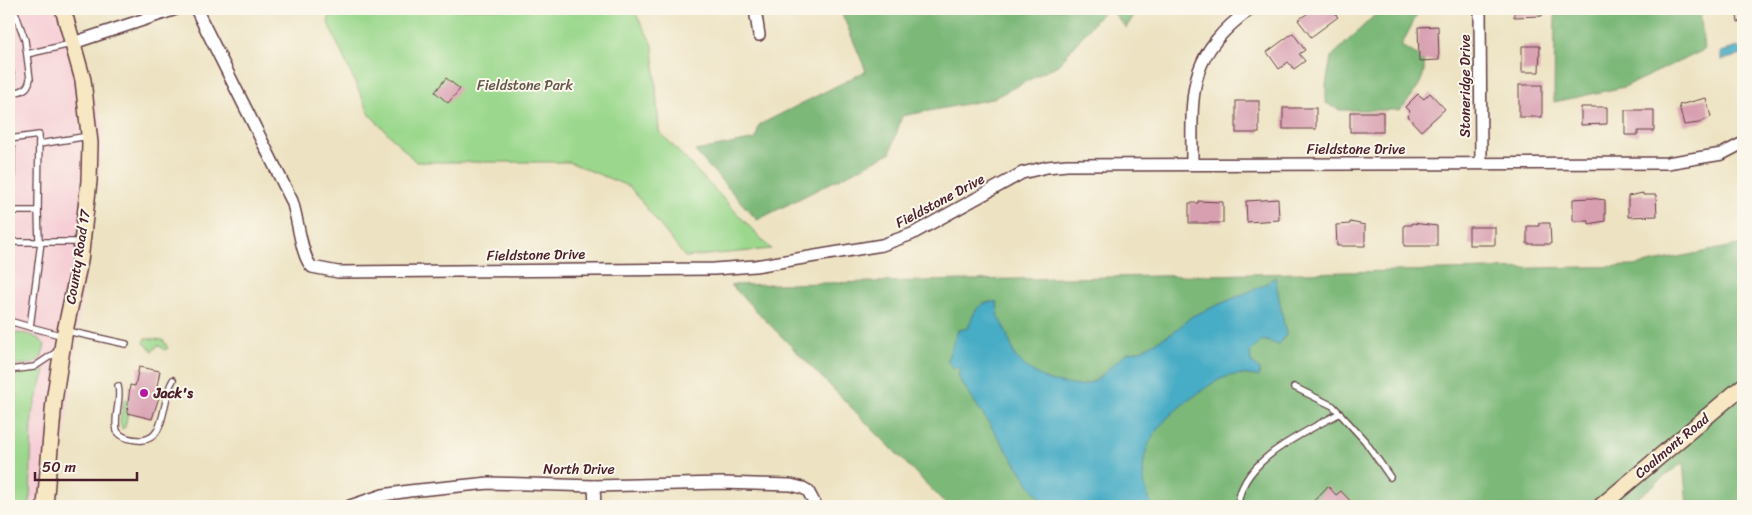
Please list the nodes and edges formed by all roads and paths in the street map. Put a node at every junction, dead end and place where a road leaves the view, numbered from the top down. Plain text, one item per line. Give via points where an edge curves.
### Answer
1 (63, 9) edge
2 (176, 9) edge
3 (196, 9) edge
4 (755, 9) edge
5 (1250, 9) edge
6 (1480, 9) edge
7 (15, 11) edge
8 (9, 16) edge
9 (759, 35) dead end
10 (73, 44) junction
11 (27, 54) junction
12 (9, 93) edge
13 (89, 136) junction
14 (9, 139) edge
15 (39, 144) junction
16 (1743, 144) edge
17 (1481, 163) junction
18 (1192, 164) junction
19 (38, 211) junction
20 (9, 212) edge
21 (9, 242) edge
22 (40, 242) junction
23 (82, 242) junction
24 (9, 321) edge
25 (30, 327) junction
26 (64, 338) junction
27 (126, 344) dead end
28 (9, 370) edge
29 (173, 380) dead end
30 (118, 386) dead end
31 (1743, 386) edge
32 (1294, 387) dead end
33 (1340, 412) junction
34 (1390, 478) dead end
35 (594, 486) junction
36 (45, 506) edge
37 (350, 506) edge
38 (595, 506) edge
39 (816, 506) edge
40 (1238, 506) edge
41 (1601, 506) edge

1 - 10 street, County Road 17
2 - 10 street
3 - 18 street, Fieldstone Drive via 292,201 300,226 304,257 318,270 454,272 756,266 898,241 1012,178 1034,170 1067,165
4 - 9 street
5 - 18 street via 1218,35 1201,64 1192,109
6 - 17 street, Stoneridge Drive
7 - 8 lane
7 - 11 lane
10 - 11 lane
10 - 13 street, County Road 17 via 83,80
11 - 12 lane via 29,85 22,92
13 - 15 lane
13 - 23 street, County Road 17 via 89,181
14 - 15 lane via 39,135
15 - 19 lane
16 - 17 street, Fieldstone Drive via 1722,154 1667,163
17 - 18 street, Fieldstone Drive
19 - 20 lane
19 - 22 lane
21 - 22 lane
22 - 23 lane
22 - 25 lane
23 - 26 street, County Road 17
24 - 25 lane
25 - 26 lane
26 - 27 lane
26 - 28 lane via 34,367
26 - 36 street, County Road 17 via 54,401
29 - 30 lane via 168,388 158,432 150,440 128,439 117,431 121,396
31 - 41 street, Coalmont Road
32 - 33 lane
33 - 34 lane
33 - 40 lane via 1255,467 1242,490
35 - 37 street, North Drive via 489,483 382,495
35 - 38 street
35 - 39 street, North Drive via 791,485 808,491

